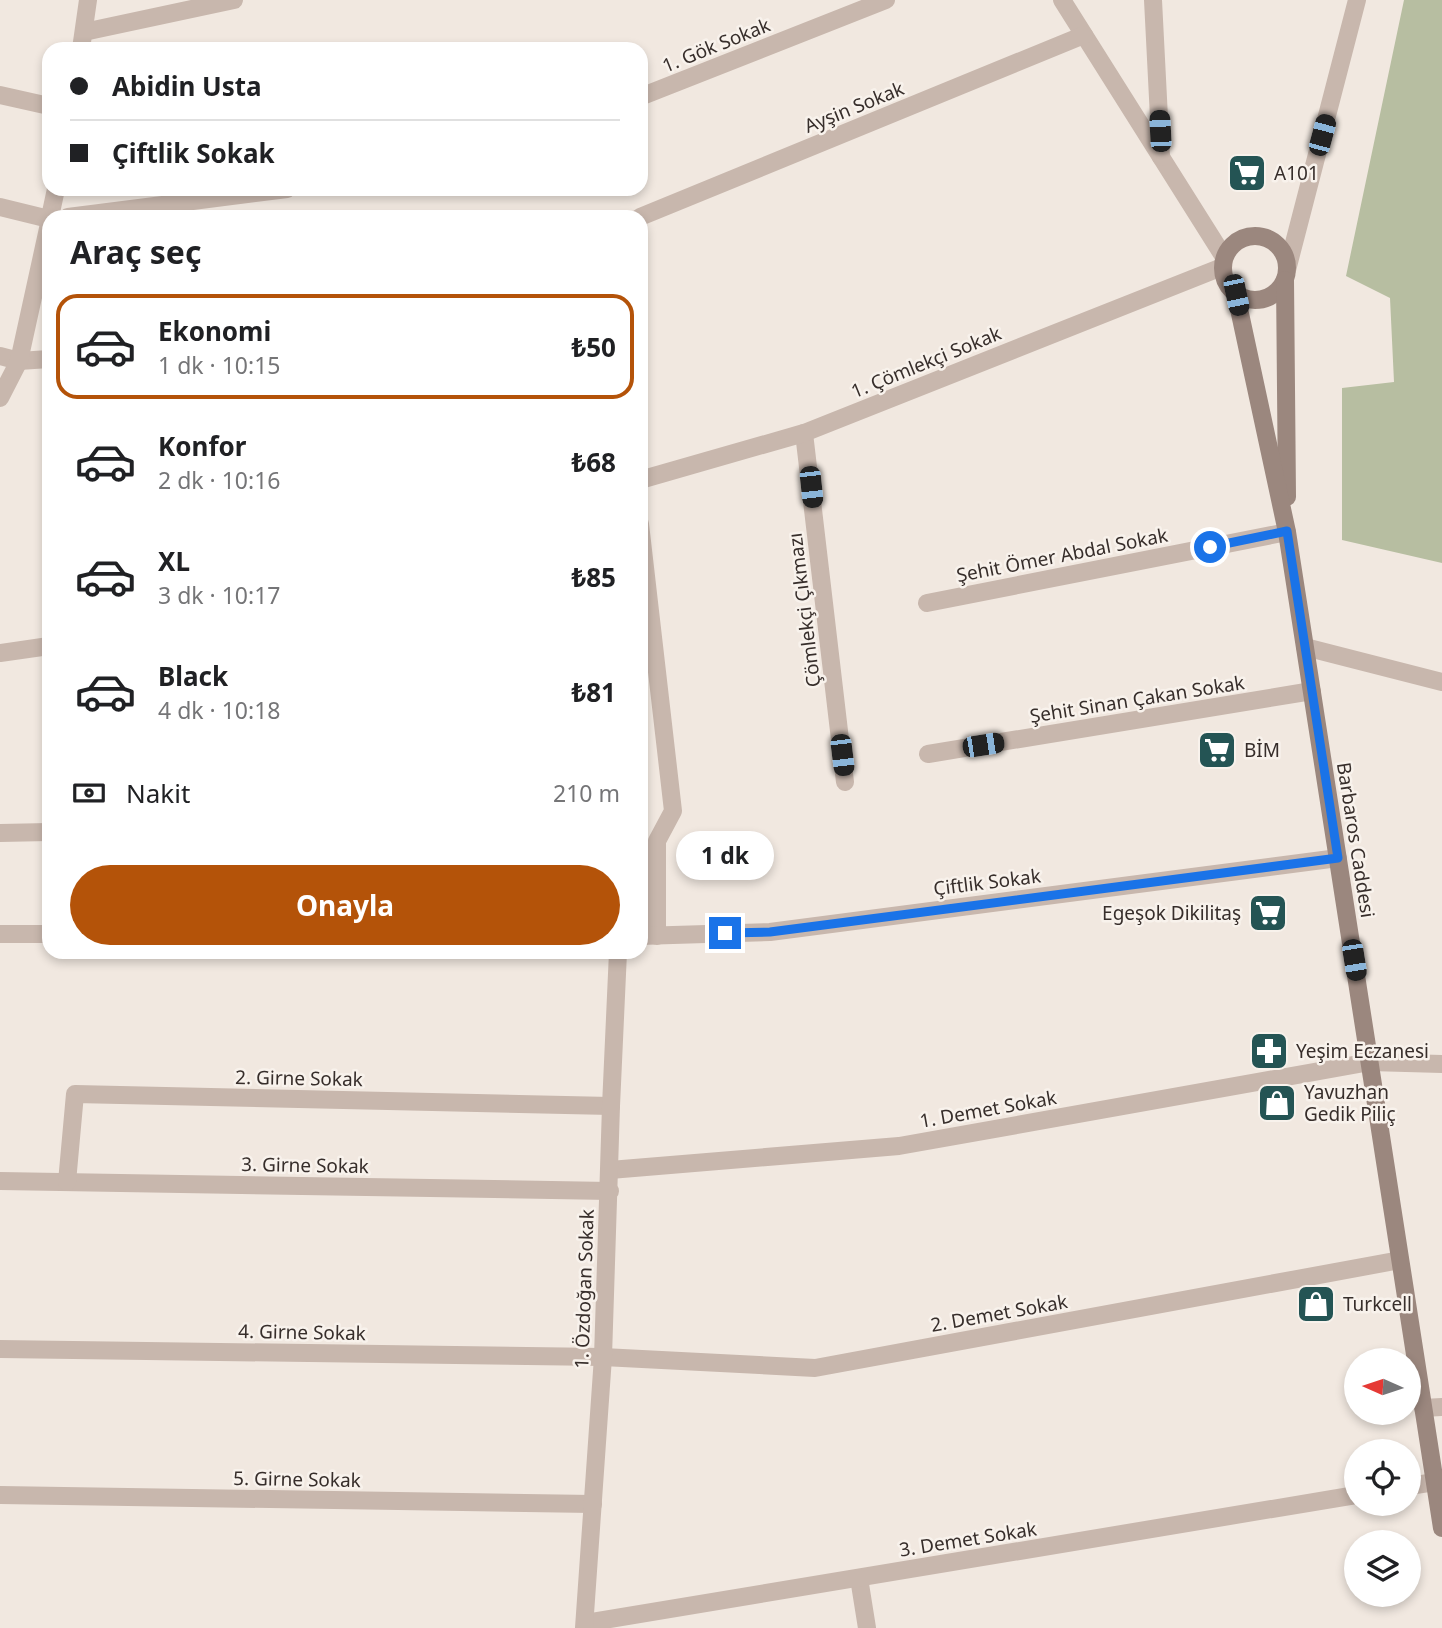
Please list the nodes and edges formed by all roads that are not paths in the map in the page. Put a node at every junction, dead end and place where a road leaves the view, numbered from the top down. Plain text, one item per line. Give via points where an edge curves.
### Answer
1 (88, 0) edge
2 (234, 0) edge
3 (886, 0) edge
4 (1062, 0) edge
5 (1153, 0) edge
6 (1357, 0) edge
7 (1084, 35) junction
8 (82, 40) edge
9 (648, 94) edge
10 (0, 95) edge
11 (42, 104) edge
12 (1161, 157) junction
13 (232, 196) edge
14 (0, 206) edge
15 (123, 210) edge
16 (648, 214) edge
17 (42, 218) edge
18 (42, 253) edge
19 (1223, 262) junction
20 (1286, 275) junction
21 (1236, 295) junction
22 (0, 356) edge
23 (42, 359) edge
24 (19, 361) junction
25 (0, 398) edge
26 (804, 433) junction
27 (648, 478) edge
28 (1287, 531) junction
29 (648, 594) edge
30 (927, 603) dead end
31 (42, 647) edge
32 (1305, 647) junction
33 (0, 653) edge
34 (1442, 682) edge
35 (1312, 691) junction
36 (928, 754) dead end
37 (845, 782) dead end
38 (42, 832) edge
39 (0, 833) edge
40 (1338, 858) junction
41 (0, 934) edge
42 (42, 934) edge
43 (649, 936) edge
44 (618, 959) edge
45 (1370, 1062) junction
46 (1442, 1064) edge
47 (611, 1106) junction
48 (610, 1170) junction
49 (0, 1181) edge
50 (67, 1182) junction
51 (610, 1191) junction
52 (1400, 1260) junction
53 (0, 1349) edge
54 (603, 1357) junction
55 (1442, 1407) edge
56 (1423, 1408) junction
57 (1435, 1482) junction
58 (1421, 1484) edge
59 (0, 1495) edge
60 (1344, 1497) edge
61 (593, 1504) junction
62 (1442, 1528) edge
63 (859, 1578) junction
64 (585, 1626) edge
65 (867, 1628) edge

1 - 8 street
2 - 8 street
3 - 9 street, 1. Gök Sokak
4 - 7 street
5 - 12 street
6 - 20 street
7 - 12 street
7 - 16 street, Ayşin Sokak
10 - 11 street
12 - 19 street
13 - 15 street
14 - 17 street
18 - 24 street
19 - 20 main road via 1231,246 1255,235 1278,246 1285,257
19 - 21 main road via 1223,278
19 - 26 street, 1. Çömlekçi Sokak
20 - 21 main road via 1281,288 1264,299
20 - 28 main road
21 - 28 main road
22 - 24 street
23 - 24 street
24 - 25 street
26 - 27 street, 1. Çömlekçi Sokak
26 - 37 street, Çömlekçi Çıkmazı
28 - 30 street, Şehit Ömer Abdal Sokak
28 - 32 main road, Barbaros Caddesi
29 - 43 street via 673,811 657,841
31 - 33 street
32 - 34 street
32 - 35 main road, Barbaros Caddesi
35 - 36 street, Şehit Sinan Çakan Sokak
35 - 40 main road, Barbaros Caddesi
38 - 39 street
40 - 43 street, Çiftlik Sokak via 770,932
40 - 45 main road, Barbaros Caddesi
41 - 42 street
44 - 47 street, 1. Özdoğan Sokak
45 - 46 street, 1. Demet Sokak
45 - 48 street, 1. Demet Sokak via 899,1146
45 - 52 main road, Barbaros Caddesi
47 - 48 street, 1. Özdoğan Sokak
47 - 50 street, 2. Girne Sokak via 75,1094
48 - 51 street, 1. Özdoğan Sokak
49 - 50 street, 3. Girne Sokak
50 - 51 street, 3. Girne Sokak
51 - 54 street, 1. Özdoğan Sokak
52 - 54 street, 2. Demet Sokak via 815,1368
52 - 56 main road, Barbaros Caddesi
53 - 54 street, 4. Girne Sokak
54 - 61 street, 1. Özdoğan Sokak
55 - 56 street
56 - 57 main road, Barbaros Caddesi
57 - 58 street
57 - 62 main road, Barbaros Caddesi
59 - 61 street, 5. Girne Sokak
60 - 63 street, 3. Demet Sokak
61 - 64 street, 1. Özdoğan Sokak
63 - 64 street, 3. Demet Sokak
63 - 65 street

